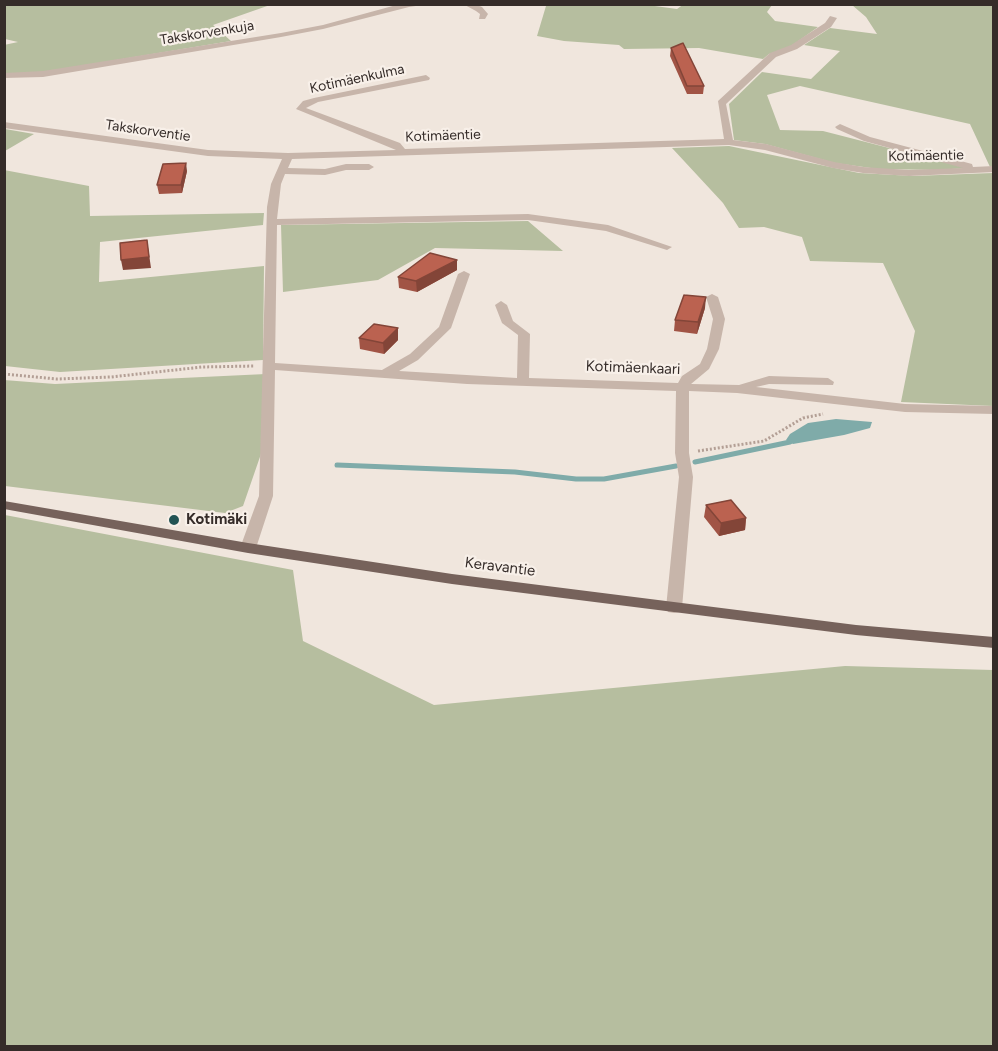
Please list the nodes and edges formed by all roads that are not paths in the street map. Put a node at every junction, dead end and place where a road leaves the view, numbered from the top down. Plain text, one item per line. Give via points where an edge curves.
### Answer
1 (426, 4) edge
2 (466, 4) edge
3 (411, 5) edge
4 (482, 17) dead end
5 (833, 18) dead end
6 (4, 76) edge
7 (426, 78) dead end
8 (4, 125) edge
9 (840, 127) dead end
10 (729, 142) junction
11 (402, 152) junction
12 (284, 164) junction
13 (369, 167) dead end
14 (988, 170) edge
15 (273, 222) junction
16 (667, 247) dead end
17 (464, 274) dead end
18 (712, 297) dead end
19 (501, 305) dead end
20 (270, 366) junction
21 (383, 375) junction
22 (523, 382) junction
23 (828, 382) dead end
24 (683, 386) junction
25 (737, 389) junction
26 (993, 410) edge
27 (4, 505) edge
28 (248, 548) junction
29 (674, 608) junction
30 (993, 643) edge

1 - 3 street, Takskorvenkuja
2 - 4 street via 479,9
3 - 6 street, Takskorvenkuja via 292,33 43,74
5 - 10 street via 794,47 773,55 721,103
7 - 11 street, Kotimäenkulma via 301,105 302,111 397,145
8 - 12 street, Takskorventie via 208,153 201,159 221,164
9 - 14 street via 867,139
10 - 11 street, Kotimäentie
10 - 14 street, Kotimäentie via 863,170
11 - 12 street, Kotimäentie
12 - 13 street via 325,172
12 - 15 street via 272,207
15 - 16 street via 528,218 608,228
15 - 20 street
17 - 21 street via 445,328 414,357
18 - 24 street via 719,319 713,349 705,366
19 - 22 street via 508,323 524,334
20 - 21 street, Kotimäenkaari
20 - 28 street via 266,496
21 - 22 street, Kotimäenkaari
22 - 24 street, Kotimäenkaari
23 - 25 street via 769,380
24 - 25 street, Kotimäenkaari
24 - 29 street via 682,453 686,477
25 - 26 street, Kotimäenkaari via 904,408
27 - 28 main road, Keravantie
28 - 29 main road, Keravantie
29 - 30 main road, Keravantie

